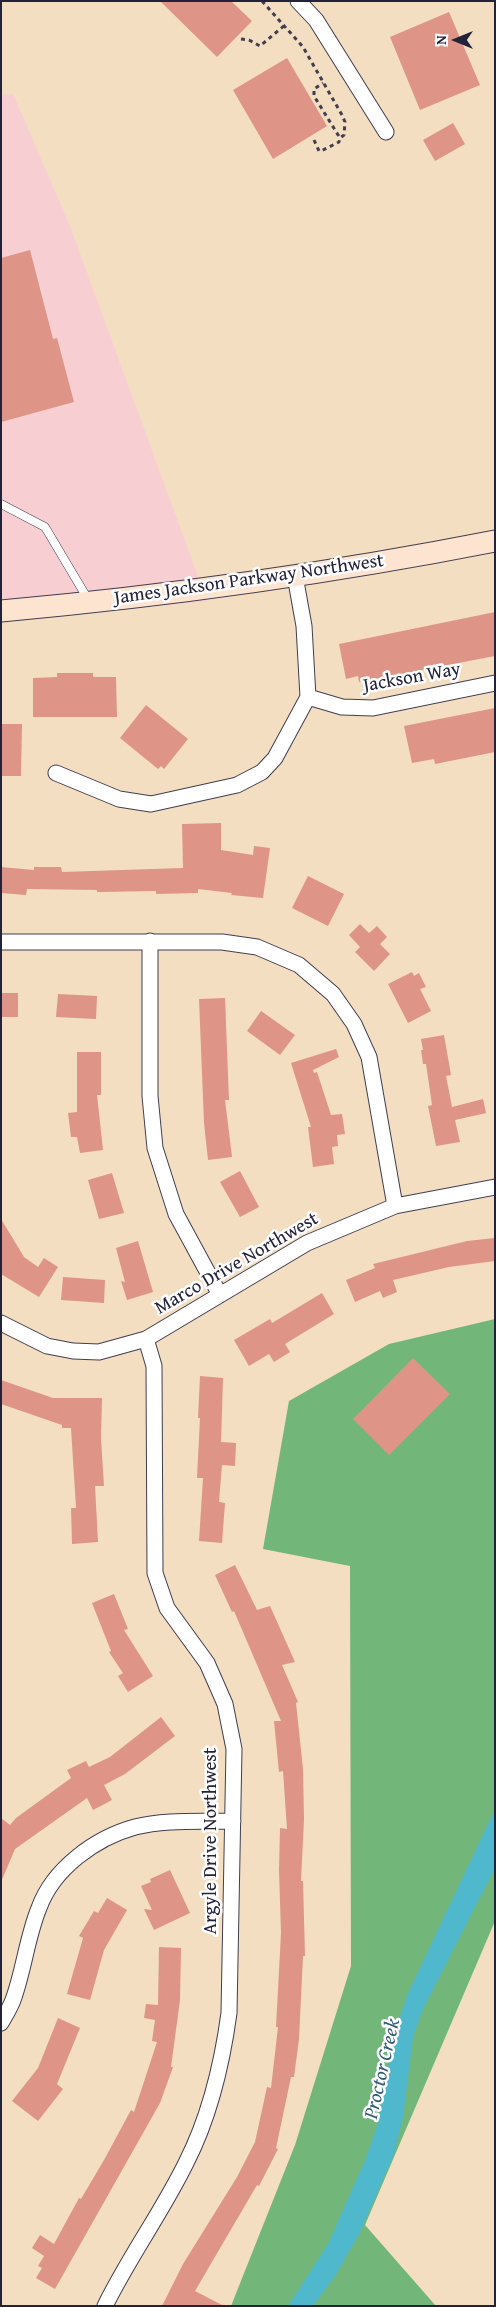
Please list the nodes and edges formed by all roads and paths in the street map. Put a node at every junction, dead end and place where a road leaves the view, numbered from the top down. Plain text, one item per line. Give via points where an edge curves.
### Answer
1 (262, 1) edge
2 (298, 1) edge
3 (285, 25) junction
4 (241, 40) dead end
5 (323, 84) junction
6 (386, 132) dead end
7 (340, 138) junction
8 (314, 140) dead end
9 (1, 504) edge
10 (495, 541) edge
11 (295, 576) junction
12 (90, 603) junction
13 (1, 611) edge
14 (495, 683) edge
15 (308, 697) junction
16 (56, 773) dead end
17 (150, 941) junction
18 (1, 942) edge
19 (495, 1187) edge
20 (395, 1206) junction
21 (220, 1295) junction
22 (1, 1324) edge
23 (146, 1339) junction
24 (233, 1821) junction
25 (1, 2024) edge
26 (105, 2306) edge

1 - 3 path
2 - 6 street via 316,20
3 - 4 path via 263,45
3 - 5 path via 303,47
5 - 7 path via 345,122 344,135
5 - 7 path via 314,89 314,96
7 - 8 path via 339,142 322,151
9 - 12 lane via 45,527
10 - 11 main road, James Jackson Parkway Northwest
11 - 12 main road, James Jackson Parkway Northwest
11 - 15 street via 304,626
12 - 13 main road, James Jackson Parkway Northwest
14 - 15 street, Jackson Way via 373,708 342,707
15 - 16 street via 275,758 262,772 237,785 151,804 119,799
17 - 18 street
17 - 20 street via 222,942 257,947 299,966 333,994 354,1024 369,1057
17 - 21 street via 150,1096 155,1148 176,1214
19 - 20 street, Marco Drive Northwest
20 - 21 street, Marco Drive Northwest via 307,1243
21 - 23 street, Marco Drive Northwest
22 - 23 street, Marco Drive Northwest via 47,1346 73,1351 99,1352
23 - 24 street, Argyle Drive Northwest via 154,1366 155,1573 167,1608 206,1663 225,1704 234,1749
24 - 25 street via 135,1827 102,1840 70,1863 54,1881 39,1907 13,2000
24 - 26 street, Argyle Drive Northwest via 229,2013 224,2053 212,2099 186,2162

